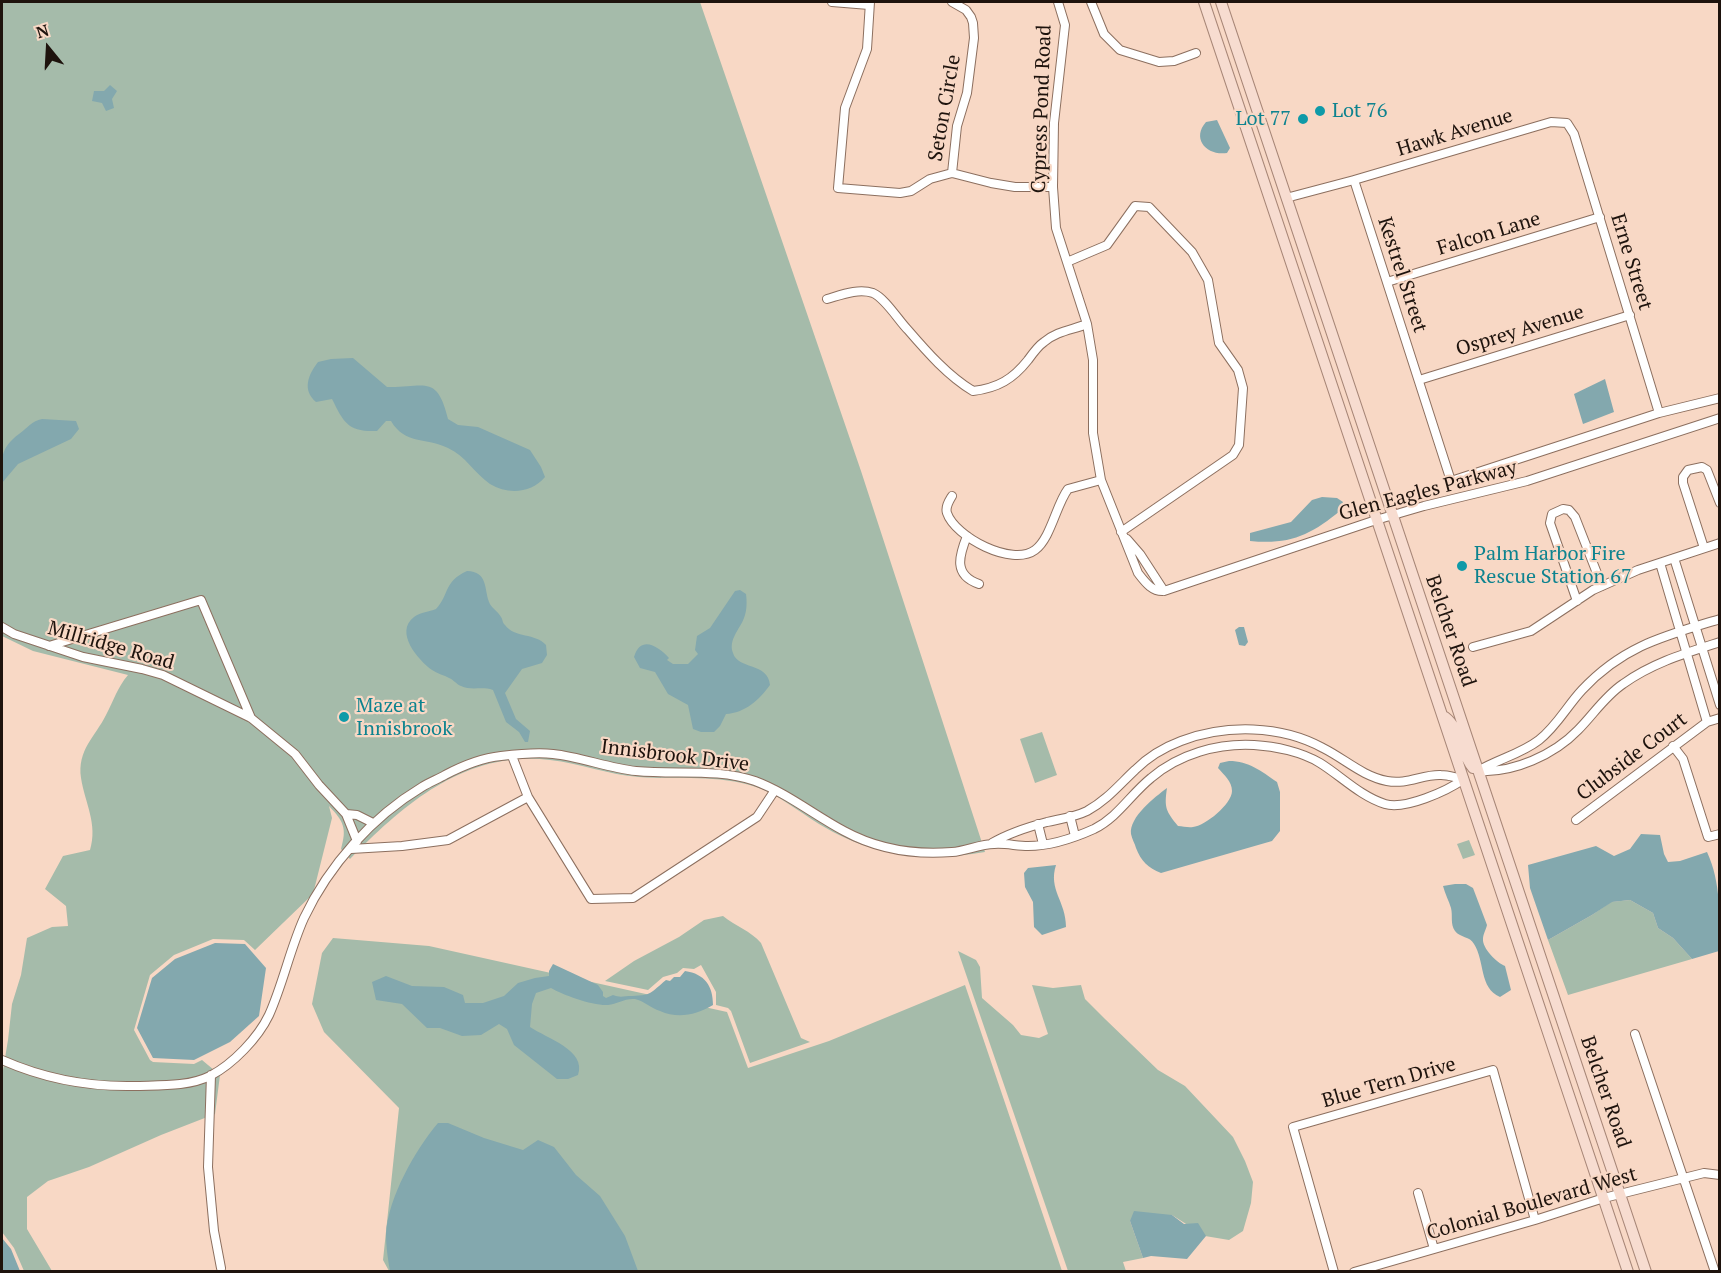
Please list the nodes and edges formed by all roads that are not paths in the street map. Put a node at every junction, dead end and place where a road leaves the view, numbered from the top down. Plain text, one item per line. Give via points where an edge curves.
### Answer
1 (832, 2) edge
2 (952, 2) edge
3 (1058, 2) edge
4 (1091, 2) edge
5 (1204, 2) edge
6 (1221, 2) edge
7 (869, 3) edge
8 (1196, 53) dead end
9 (1567, 123) joint
10 (952, 173) junction
11 (1354, 180) junction
12 (1053, 186) junction
13 (1286, 198) junction
14 (1600, 217) junction
15 (1067, 262) junction
16 (1387, 282) junction
17 (827, 299) dead end
18 (1630, 315) junction
19 (1088, 324) junction
20 (1419, 380) junction
21 (1717, 400) edge
22 (1659, 413) junction
23 (1719, 416) edge
24 (1101, 480) junction
25 (952, 496) dead end
26 (1719, 503) edge
27 (1392, 515) junction
28 (1376, 520) junction
29 (1121, 532) junction
30 (967, 536) junction
31 (1719, 543) edge
32 (1704, 548) junction
33 (1674, 558) junction
34 (1660, 563) junction
35 (979, 584) dead end
36 (1602, 586) junction
37 (1683, 586) junction
38 (1668, 590) junction
39 (1161, 591) joint
40 (1577, 601) junction
41 (1719, 619) edge
42 (1696, 626) junction
43 (2, 627) edge
44 (1680, 631) junction
45 (1719, 642) edge
46 (49, 646) junction
47 (1473, 647) dead end
48 (1702, 648) junction
49 (1686, 653) junction
50 (1719, 705) edge
51 (1442, 715) junction
52 (251, 718) junction
53 (1719, 718) edge
54 (1707, 722) junction
55 (1673, 746) junction
56 (512, 756) junction
57 (1478, 771) junction
58 (1464, 779) junction
59 (775, 790) junction
60 (528, 797) junction
61 (346, 814) junction
62 (1070, 816) junction
63 (1576, 820) dead end
64 (373, 823) junction
65 (1038, 824) junction
66 (1719, 834) edge
67 (1075, 836) junction
68 (1500, 836) junction
69 (357, 841) junction
70 (992, 843) junction
71 (1042, 844) junction
72 (351, 849) junction
73 (1635, 1034) dead end
74 (2, 1060) edge
75 (212, 1075) junction
76 (1719, 1175) edge
77 (1683, 1178) junction
78 (1418, 1193) dead end
79 (1620, 1194) junction
80 (1604, 1198) junction
81 (1535, 1220) junction
82 (1434, 1249) junction
83 (221, 1268) dead end
84 (1334, 1272) edge
85 (1354, 1272) edge
86 (1628, 1272) edge
87 (1646, 1272) edge
88 (1715, 1272) edge

1 - 7 street
2 - 10 street, Seton Circle via 966,10 974,23 968,93 957,126
3 - 12 street, Cypress Pond Road via 1065,25 1054,123
4 - 8 street via 1104,34 1120,50 1159,62
5 - 28 main road, Belcher Road
6 - 13 main road, Belcher Road
7 - 10 street, Seton Circle via 867,49 845,108 837,188 900,193
9 - 11 street, Hawk Avenue via 1551,122
9 - 14 street, Erne Street
10 - 12 street via 1015,187
11 - 13 street, Hawk Avenue
11 - 16 street, Kestrel Street
12 - 15 street, Cypress Pond Road via 1056,228
13 - 27 main road, Belcher Road
14 - 16 street, Falcon Lane
14 - 18 street, Erne Street
15 - 19 street, Cypress Pond Road
15 - 29 street via 1107,244 1135,206 1149,207 1192,252 1208,279 1219,343 1238,370 1243,388 1239,445 1233,455
16 - 20 street, Kestrel Street
17 - 19 street via 856,291 879,296 956,380 973,391 1010,380 1042,343 1055,334
18 - 20 street, Osprey Avenue
18 - 22 street, Erne Street
19 - 24 street, Cypress Pond Road via 1093,360 1093,433
20 - 22 street, Kestrel Street via 1451,481
21 - 22 street
23 - 27 street, Glen Eagles Parkway via 1527,481
24 - 29 street, Cypress Pond Road
24 - 30 street via 1068,489 1043,540 1026,554 990,549
25 - 30 street via 947,504 948,515
26 - 32 street via 1707,470 1688,470 1683,483
27 - 28 street, Glen Eagles Parkway
27 - 57 main road, Belcher Road
28 - 39 street, Glen Eagles Parkway
28 - 51 main road, Belcher Road
29 - 39 street, Cypress Pond Road via 1140,554
30 - 35 street via 960,556 961,568 968,579
31 - 32 street
32 - 33 street
33 - 34 street
33 - 37 street
34 - 36 street
34 - 38 street, Clubside Court
36 - 40 street
36 - 40 street via 1575,517 1569,510 1557,510 1550,523
37 - 38 street
37 - 42 street
38 - 44 street, Clubside Court
40 - 47 street via 1530,631
41 - 42 street
42 - 44 street
42 - 48 street
43 - 46 street, Millridge Road
44 - 49 street, Clubside Court
44 - 57 street via 1618,658 1582,691 1541,739
45 - 48 street
46 - 52 street, Millridge Road via 164,675
46 - 52 street via 201,600
48 - 49 street
48 - 50 street
49 - 54 street, Clubside Court
49 - 57 street via 1621,685 1578,731 1542,756 1496,772
51 - 57 main road via 1454,728 1467,760
51 - 58 main road, Belcher Road
52 - 61 street, Millridge Road via 295,754
53 - 54 street, Clubside Court
54 - 55 street, Clubside Court
55 - 63 street, Clubside Court
55 - 66 street via 1683,759 1708,837
56 - 59 street, Innisbrook Drive via 555,754 634,771 716,773 753,780
56 - 60 street
56 - 64 street, Innisbrook Drive via 460,767 423,786
57 - 68 main road, Belcher Road
58 - 62 street, Innisbrook Drive via 1440,775 1410,782 1389,781 1364,774 1323,747 1298,737 1272,731 1235,730 1210,733 1172,746 1137,768 1105,801
58 - 67 street, Innisbrook Drive via 1447,791 1389,806 1313,760 1280,748 1230,745 1177,761 1151,777 1111,819
58 - 68 main road via 1479,789 1490,822
58 - 80 main road, Belcher Road
59 - 60 street via 756,817 633,898 591,900
59 - 70 street, Innisbrook Drive via 865,841 904,851 957,852
60 - 72 street via 448,840
61 - 64 street
61 - 69 street, Millridge Road
62 - 65 street, Innisbrook Drive
62 - 67 street
64 - 69 street, Innisbrook Drive
65 - 70 street, Innisbrook Drive
65 - 71 street
67 - 71 street, Innisbrook Drive
68 - 79 main road, Belcher Road
69 - 72 street, Innisbrook Drive
70 - 71 street, Innisbrook Drive
72 - 75 street, Innisbrook Drive via 323,884 303,920 268,1017 253,1039
73 - 77 street
74 - 75 street, Innisbrook Drive via 66,1082 92,1085 170,1084
75 - 83 street via 208,1167
76 - 77 street, Colonial Boulevard West via 1704,1173
77 - 79 street, Colonial Boulevard West
77 - 88 street
78 - 82 street
79 - 80 street, Colonial Boulevard West
79 - 87 main road, Belcher Road
80 - 81 street, Colonial Boulevard West
80 - 86 main road, Belcher Road
81 - 82 street, Colonial Boulevard West
81 - 84 street, Blue Tern Drive via 1493,1070 1293,1127
82 - 85 street, Colonial Boulevard West

